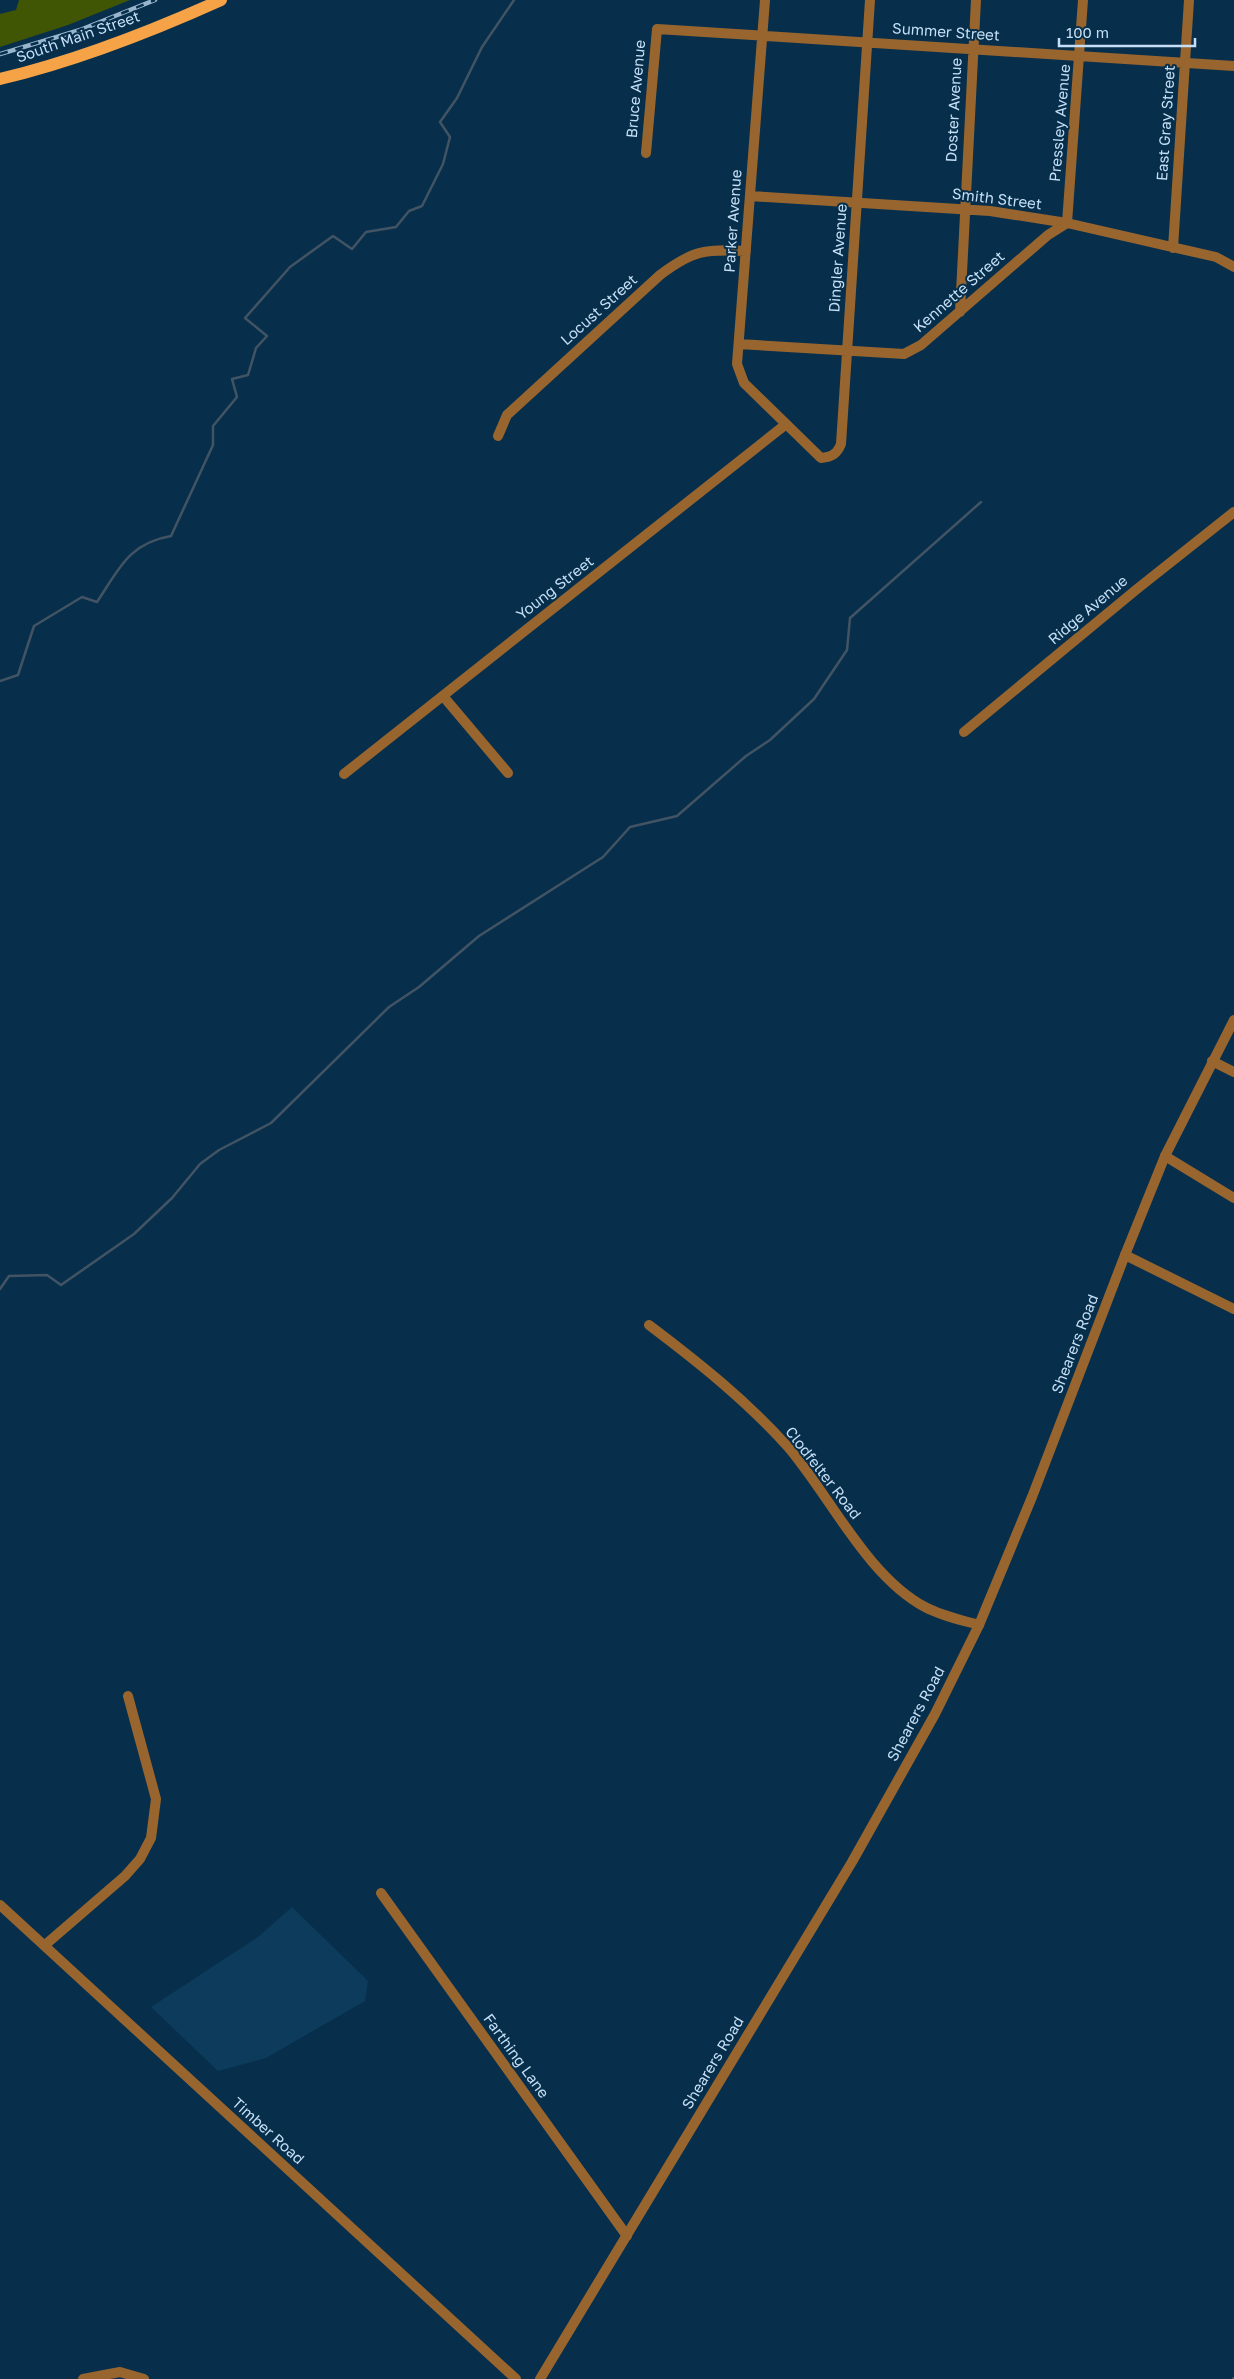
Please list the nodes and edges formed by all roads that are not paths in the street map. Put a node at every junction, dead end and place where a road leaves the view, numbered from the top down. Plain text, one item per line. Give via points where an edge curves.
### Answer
1 (221, 0) edge
2 (764, 0) edge
3 (870, 0) edge
4 (976, 0) edge
5 (1083, 0) edge
6 (1189, 0) edge
7 (657, 29) joint
8 (761, 35) junction
9 (867, 42) junction
10 (972, 49) junction
11 (1080, 56) junction
12 (1185, 62) junction
13 (1234, 66) edge
14 (0, 80) edge
15 (646, 153) dead end
16 (750, 196) junction
17 (856, 203) junction
18 (964, 210) junction
19 (1067, 223) junction
20 (1173, 248) junction
21 (746, 250) junction
22 (1234, 267) edge
23 (960, 312) junction
24 (739, 344) junction
25 (846, 351) junction
26 (786, 425) junction
27 (498, 436) dead end
28 (1234, 512) edge
29 (443, 696) junction
30 (964, 732) dead end
31 (508, 773) dead end
32 (344, 774) dead end
33 (1234, 1020) edge
34 (1212, 1060) junction
35 (1234, 1072) edge
36 (1165, 1156) junction
37 (1234, 1198) edge
38 (1125, 1254) junction
39 (1234, 1309) edge
40 (649, 1325) dead end
41 (979, 1625) junction
42 (128, 1696) dead end
43 (381, 1893) dead end
44 (0, 1905) edge
45 (45, 1945) junction
46 (627, 2236) junction
47 (83, 2379) edge
48 (144, 2379) edge
49 (516, 2379) edge
50 (540, 2379) edge

1 - 14 main road, South Main Street via 96,51
2 - 8 street, Parker Avenue
3 - 9 street, Dingler Avenue
4 - 10 street, Doster Avenue
5 - 11 street, Pressley Avenue
6 - 12 street, East Gray Street
7 - 8 street, Summer Street
7 - 15 street, Bruce Avenue
8 - 9 street, Summer Street
8 - 16 street, Parker Avenue
9 - 10 street, Summer Street
9 - 17 street, Dingler Avenue
10 - 11 street, Summer Street
10 - 18 street, Doster Avenue
11 - 12 street, Summer Street
11 - 19 street, Pressley Avenue
12 - 13 street, Summer Street
12 - 20 street, East Gray Street
16 - 17 street, Smith Street
16 - 21 street, Parker Avenue
17 - 18 street, Smith Street
17 - 25 street, Dingler Avenue
18 - 19 street, Smith Street
18 - 23 street, Doster Avenue
19 - 20 street, Smith Street
19 - 23 street, Kennette Street via 1048,235
20 - 22 street, Smith Street via 1216,257
21 - 24 street, Parker Avenue
21 - 27 street, Locust Street via 712,249 678,261 507,415
23 - 25 street, Kennette Street via 921,345 904,354
24 - 25 street, Kennette Street
24 - 26 street, Parker Avenue via 737,364 744,383
25 - 26 street, Dingler Avenue via 838,452 821,458
26 - 29 street, Young Street
28 - 30 street, Ridge Avenue
29 - 31 street
29 - 32 street, Young Street
33 - 34 street, Shearers Road
34 - 35 street
34 - 36 street, Shearers Road
36 - 37 street
36 - 38 street, Shearers Road
38 - 39 street
38 - 41 street, Shearers Road
40 - 41 street, Clodfelter Road via 745,1403 787,1447 870,1558 901,1590 924,1607
41 - 46 street, Shearers Road via 935,1714 852,1862
42 - 45 street via 156,1799 151,1838 140,1859 125,1876
43 - 46 street, Farthing Lane
44 - 45 street, Timber Road
45 - 49 street, Timber Road
46 - 50 street, Shearers Road
47 - 48 street via 120,2372

